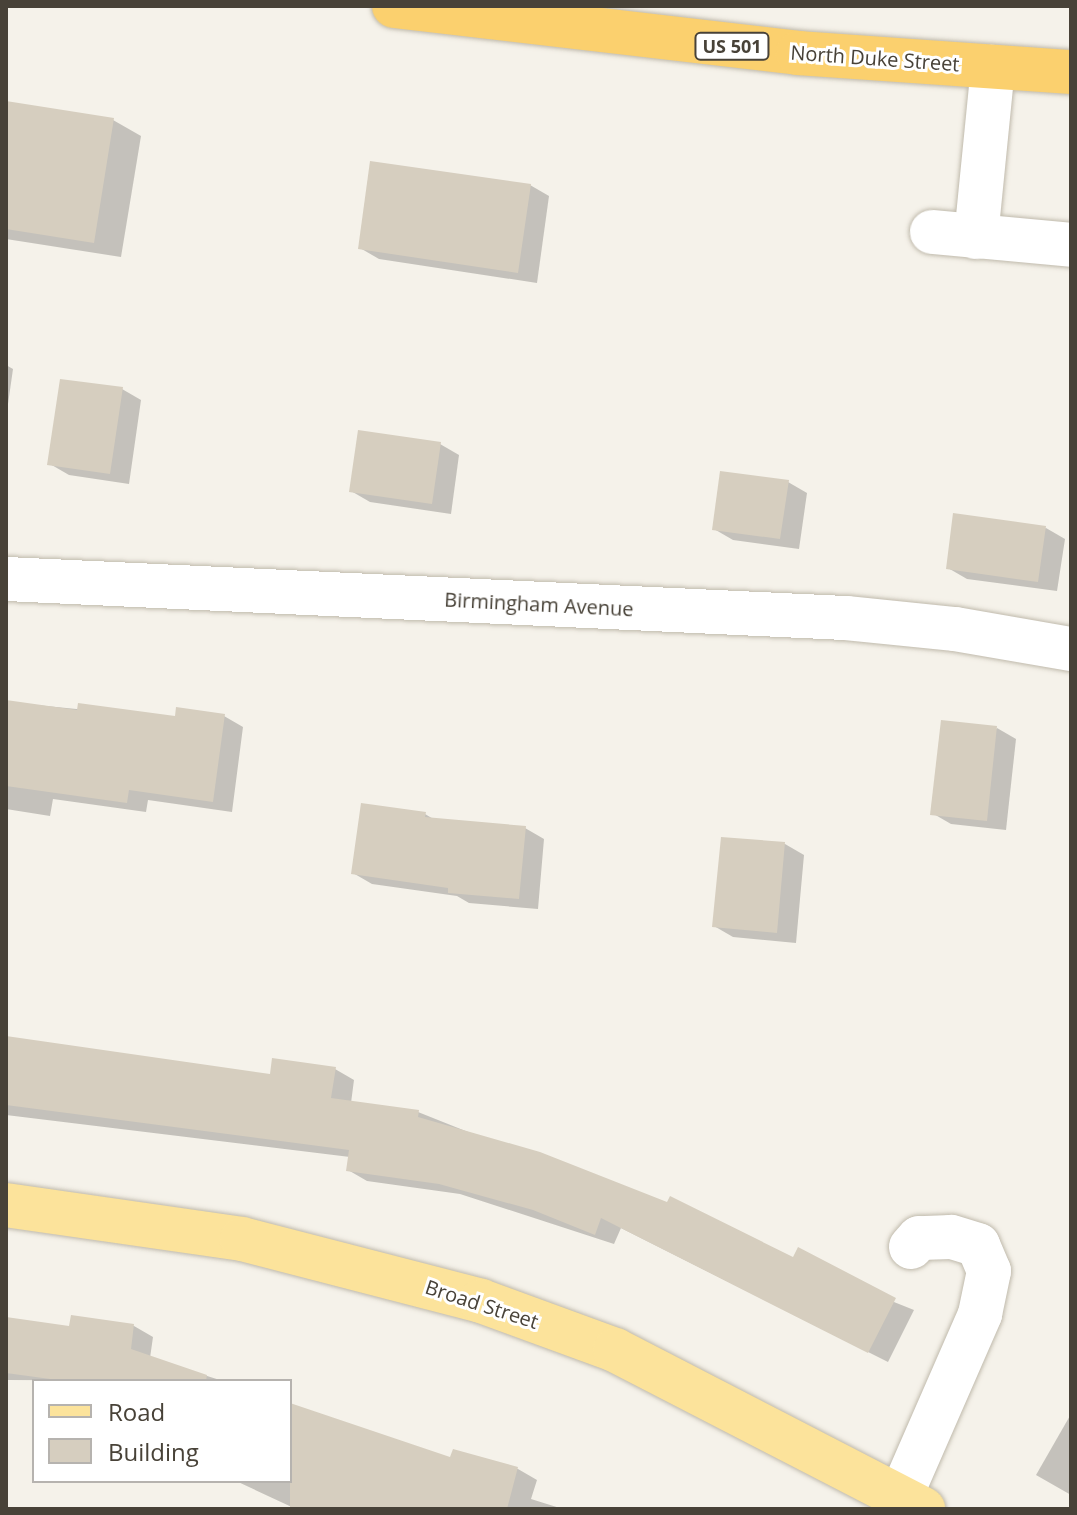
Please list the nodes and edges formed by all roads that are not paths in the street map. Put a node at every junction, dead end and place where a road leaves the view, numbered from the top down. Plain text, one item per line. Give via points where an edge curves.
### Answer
1 (394, 6) edge
2 (993, 67) junction
3 (1071, 72) edge
4 (932, 232) dead end
5 (976, 237) junction
6 (1071, 245) edge
7 (6, 579) edge
8 (1071, 649) edge
9 (6, 1205) edge
10 (911, 1247) dead end
11 (906, 1504) edge

1 - 2 highway, North Duke Street / US 501 via 782,51
2 - 3 highway, North Duke Street / US 501
2 - 5 street
4 - 5 street
5 - 6 street
7 - 8 street, Birmingham Avenue via 846,618
9 - 11 main road, Broad Street via 242,1239 481,1301 615,1350
10 - 11 street via 919,1238 951,1237 978,1245 989,1271 980,1314

